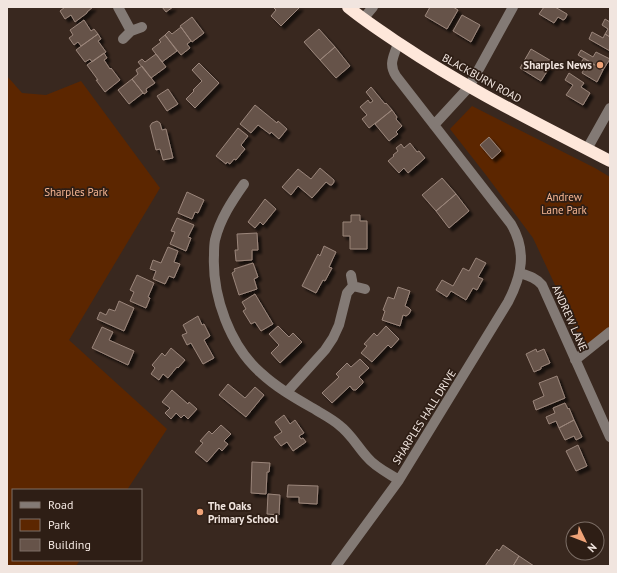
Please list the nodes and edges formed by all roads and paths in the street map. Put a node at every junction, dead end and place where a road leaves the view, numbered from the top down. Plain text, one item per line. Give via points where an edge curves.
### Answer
1 (118, 7) edge
2 (348, 7) edge
3 (373, 7) edge
4 (513, 7) edge
5 (363, 19) junction
6 (142, 27) dead end
7 (131, 32) junction
8 (123, 39) dead end
9 (398, 43) junction
10 (468, 86) junction
11 (610, 108) edge
12 (434, 125) junction
13 (587, 149) junction
14 (610, 161) edge
15 (244, 184) dead end
16 (520, 273) junction
17 (351, 275) dead end
18 (353, 286) junction
19 (365, 289) dead end
20 (610, 332) edge
21 (576, 360) junction
22 (287, 392) junction
23 (610, 437) edge
24 (399, 480) junction
25 (336, 566) edge

1 - 7 street
2 - 5 highway, BLACKBURN ROAD
3 - 5 street
4 - 10 street
5 - 9 highway, BLACKBURN ROAD
6 - 7 street
7 - 8 street
9 - 10 highway, BLACKBURN ROAD
9 - 12 street via 391,64 392,70
10 - 12 street
10 - 13 highway, BLACKBURN ROAD
11 - 13 street
12 - 16 street via 516,232 520,243
13 - 14 highway, BLACKBURN ROAD
15 - 22 street via 231,202 215,241 216,288 228,327 247,358 260,373
16 - 21 street, ANDREW LANE via 535,278 542,285
16 - 24 street, SHARPLES HALL DRIVE via 508,302
17 - 18 street
18 - 19 street
18 - 22 street via 347,293 333,338
20 - 21 street
21 - 23 street, ANDREW LANE
22 - 24 street via 338,424 349,433 375,465
24 - 25 street, SHARPLES HALL DRIVE

